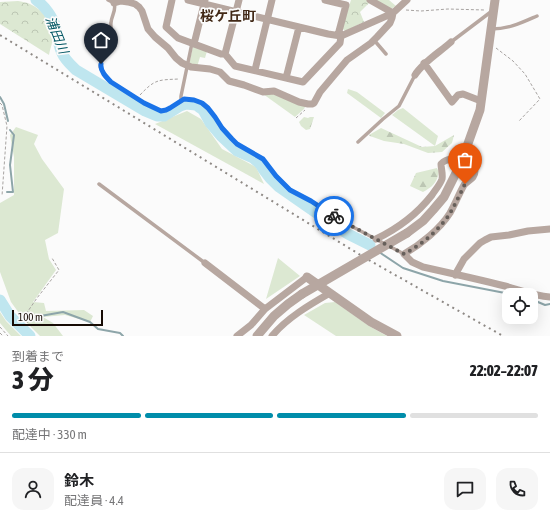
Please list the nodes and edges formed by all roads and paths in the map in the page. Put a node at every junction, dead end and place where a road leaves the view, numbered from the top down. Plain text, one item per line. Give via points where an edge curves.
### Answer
1 (172, 0) edge
2 (188, 0) edge
3 (239, 0) edge
4 (272, 0) edge
5 (326, 0) edge
6 (370, 0) edge
7 (407, 0) edge
8 (111, 1) edge
9 (205, 2) edge
10 (494, 5) edge
11 (396, 11) junction
12 (236, 12) junction
13 (537, 16) dead end
14 (267, 20) junction
15 (299, 27) junction
16 (491, 29) junction
17 (340, 36) junction
18 (374, 40) junction
19 (452, 42) joint
20 (489, 42) junction
21 (193, 44) junction
22 (226, 54) junction
23 (386, 54) dead end
24 (424, 63) junction
25 (188, 66) junction
26 (255, 70) junction
27 (415, 75) joint
28 (185, 78) junction
29 (286, 78) junction
30 (137, 98) junction
31 (181, 101) junction
32 (481, 101) junction
33 (0, 103) edge
34 (308, 104) junction
35 (296, 118) dead end
36 (519, 121) dead end
37 (358, 142) dead end
38 (461, 162) junction
39 (99, 184) dead end
40 (2, 196) dead end
41 (550, 229) edge
42 (376, 239) junction
43 (404, 254) junction
44 (52, 258) dead end
45 (205, 263) joint
46 (455, 275) junction
47 (308, 277) joint
48 (330, 293) junction
49 (550, 297) edge
50 (265, 309) junction
51 (32, 326) dead end
52 (0, 327) edge
53 (0, 333) edge
54 (3, 336) edge
55 (8, 336) edge
56 (237, 336) edge
57 (257, 336) edge
58 (272, 336) edge
59 (397, 336) edge

1 - 21 street via 166,27 178,38
2 - 9 street
3 - 12 street
4 - 14 street
5 - 17 street via 346,5
6 - 11 street
7 - 11 street
8 - 25 street via 128,2 139,7 154,37
8 - 30 lane via 115,6 110,25 113,38 100,67 106,78
9 - 12 street
9 - 21 street
10 - 11 path via 480,10
10 - 16 street
10 - 19 lane
11 - 17 street
11 - 18 street via 390,23
12 - 14 street
12 - 22 street
13 - 16 lane via 513,26
14 - 15 street
14 - 26 street
15 - 17 street
15 - 29 street
16 - 20 street
17 - 29 street via 340,43 303,82
18 - 23 lane
18 - 34 street via 348,60 320,92 314,103
19 - 24 street
20 - 32 street
20 - 36 path via 525,74 540,99
21 - 22 street
21 - 25 lane
22 - 26 street via 235,66
24 - 27 street
24 - 32 street via 452,102 458,95 463,94
25 - 28 lane
25 - 34 street via 220,72 229,81 263,92 274,90
26 - 29 street
27 - 37 lane via 399,106
28 - 30 path via 154,82
28 - 31 lane
30 - 31 lane via 161,111
31 - 42 lane via 184,99 202,103 237,144 263,159 290,190
32 - 38 street
33 - 40 path via 7,126
34 - 35 path
38 - 42 street via 444,160 441,164 442,180 426,202 405,222
38 - 43 street via 475,172 475,175 465,184 439,227 414,249
38 - 57 street, bridge via 444,196 423,221 407,233 302,294 274,316
39 - 45 lane
41 - 46 street via 491,237 480,243 464,259
42 - 43 lane
43 - 46 street via 412,262 423,267
44 - 51 path via 59,270 26,314 26,321
45 - 50 street
46 - 49 street
47 - 48 street
47 - 50 street
48 - 58 street via 291,318
48 - 59 street via 371,322
50 - 56 street
52 - 55 path
53 - 54 path

